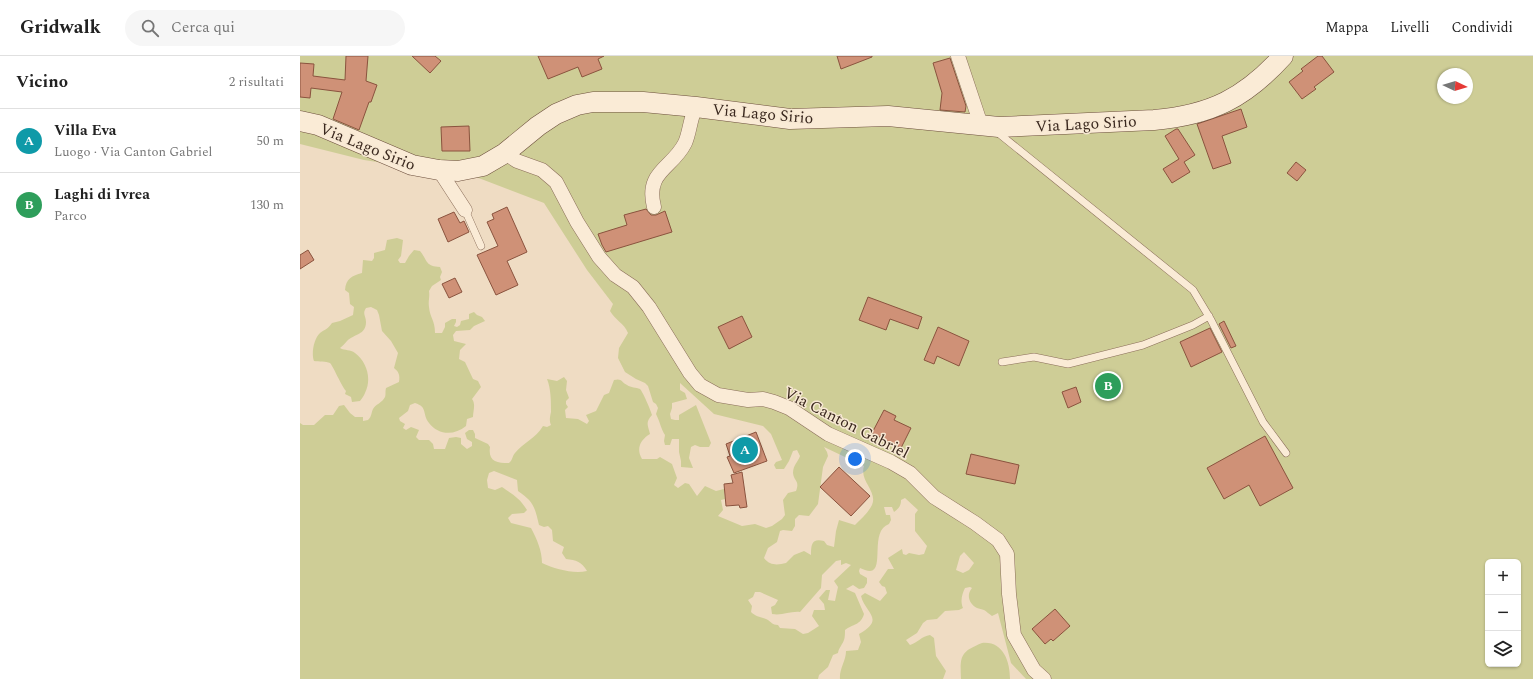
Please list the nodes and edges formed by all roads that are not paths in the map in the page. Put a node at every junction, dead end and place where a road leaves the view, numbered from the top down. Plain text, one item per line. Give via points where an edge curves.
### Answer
1 (958, 56) edge
2 (1283, 56) edge
3 (696, 107) junction
4 (300, 121) edge
5 (991, 127) junction
6 (505, 153) junction
7 (439, 170) junction
8 (654, 207) dead end
9 (465, 210) joint
10 (481, 246) dead end
11 (1209, 316) junction
12 (1002, 362) dead end
13 (1286, 453) dead end
14 (1044, 679) edge

1 - 5 street
2 - 5 main road, Via Lago Sirio via 1245,92 1214,108 1193,114 1154,120
3 - 5 main road, Via Lago Sirio via 790,119 888,116
3 - 6 main road, Via Lago Sirio via 627,102 576,105 538,126
3 - 8 street via 685,143 658,174 653,184 651,196
4 - 7 main road, Via Lago Sirio via 318,125 412,165
5 - 11 lane via 1192,290
6 - 7 main road, Via Lago Sirio via 483,166 458,171
6 - 14 street, Via Canton Gabriel via 517,161 542,170 556,182 599,257 615,275 633,287 649,307 700,385 718,395 774,402 789,408 828,434 910,473 934,497 998,540 1007,554 1014,635 1034,670
7 - 9 street
9 - 10 lane
11 - 12 lane via 1143,345 1068,364 1034,357
11 - 13 lane via 1263,422

